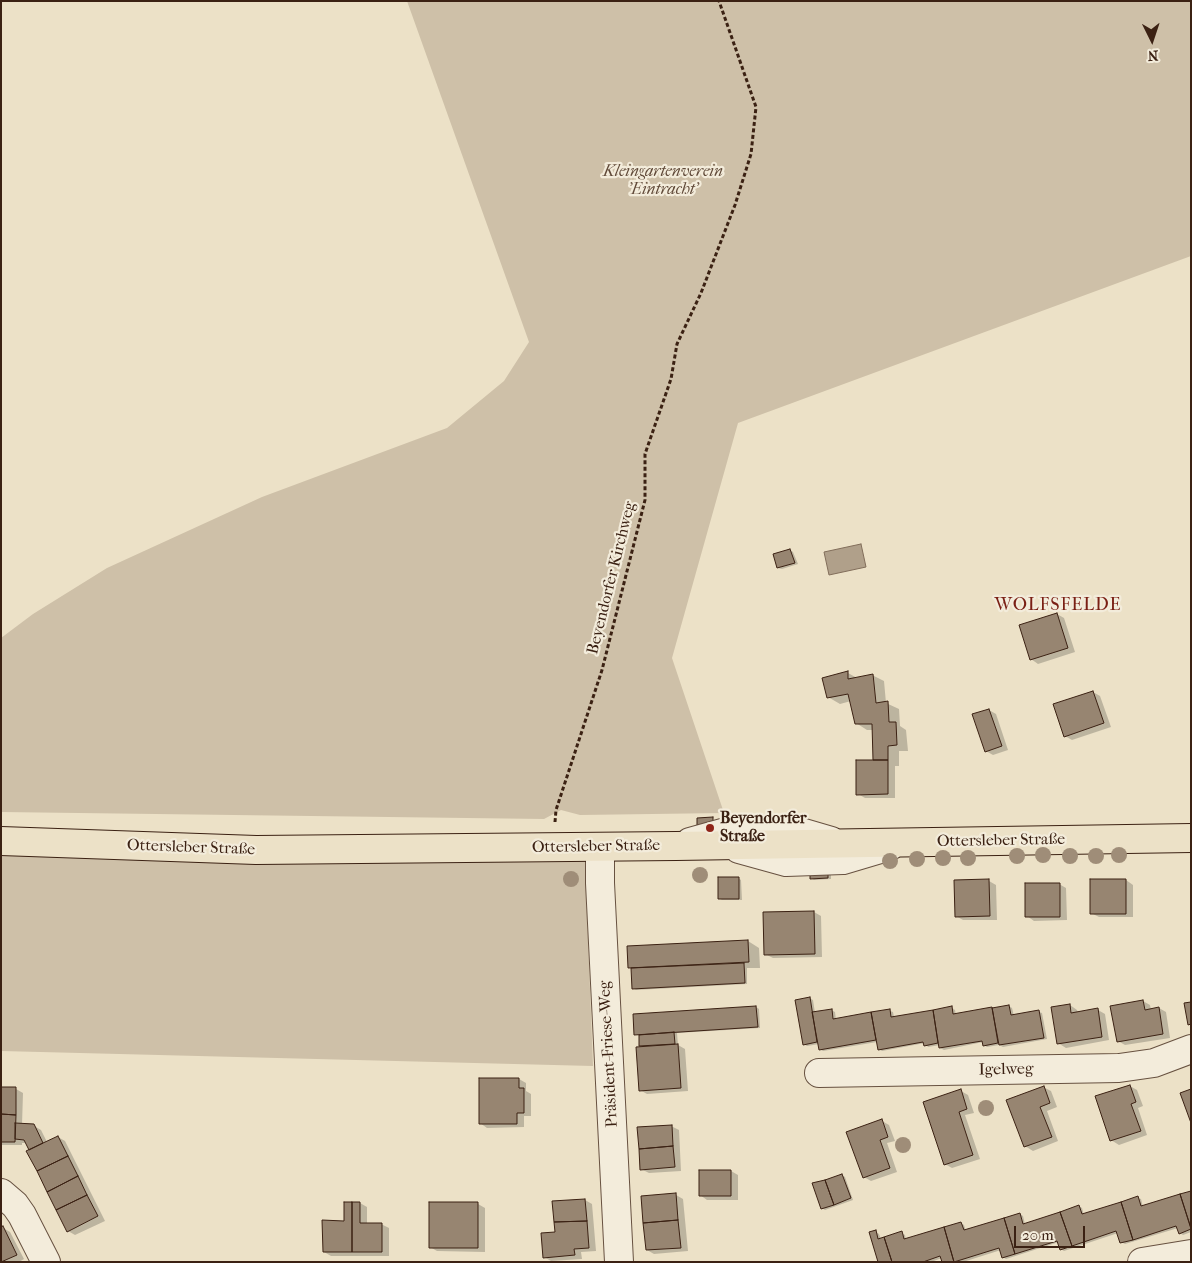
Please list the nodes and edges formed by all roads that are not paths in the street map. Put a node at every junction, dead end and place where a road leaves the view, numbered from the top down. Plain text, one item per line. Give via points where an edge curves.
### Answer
1 (1191, 838) edge
2 (1, 841) edge
3 (905, 842) junction
4 (839, 844) junction
5 (725, 845) junction
6 (676, 846) junction
7 (600, 847) junction
8 (1191, 1050) edge
9 (819, 1074) dead end
10 (8, 1199) edge
11 (1191, 1254) edge
12 (46, 1262) edge
13 (619, 1262) edge
14 (1142, 1262) edge

1 - 3 main road, Ottersleber Straße
2 - 7 main road, Ottersleber Straße via 256,850
3 - 4 main road, Ottersleber Straße
3 - 5 street via 843,860 786,862
4 - 5 main road, Ottersleber Straße
4 - 6 street via 790,829 733,830
5 - 6 main road, Ottersleber Straße
6 - 7 main road, Ottersleber Straße
7 - 13 street, Präsident-Friese-Weg
8 - 9 street, Igelweg via 1146,1065 1119,1068
10 - 12 street via 33,1235
11 - 14 street

